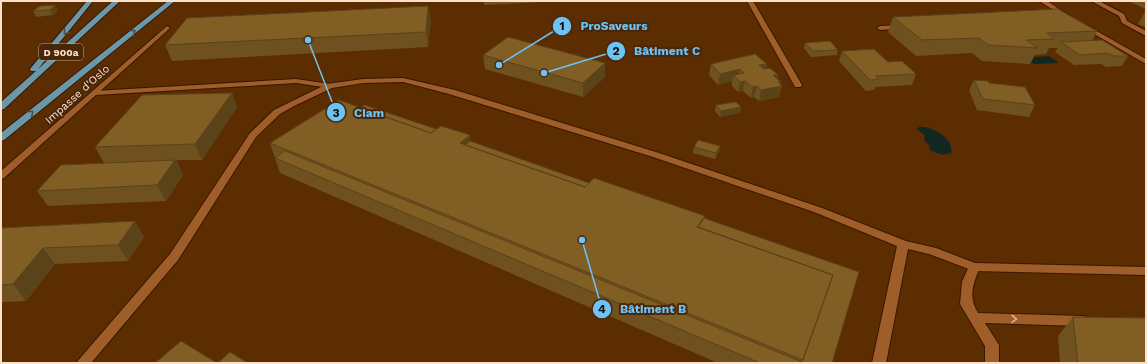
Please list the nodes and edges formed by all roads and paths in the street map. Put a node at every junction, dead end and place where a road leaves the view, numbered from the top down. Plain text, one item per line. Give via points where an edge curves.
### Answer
1 (90, 1) edge
2 (117, 1) edge
3 (172, 1) edge
4 (750, 1) edge
5 (1042, 1) edge
6 (1094, 1) edge
7 (1055, 19) edge
8 (1078, 22) edge
9 (912, 26) edge
10 (166, 28) dead end
11 (880, 28) dead end
12 (1146, 34) edge
13 (1146, 62) edge
14 (798, 85) dead end
15 (330, 86) junction
16 (95, 93) junction
17 (3, 105) edge
18 (1, 138) edge
19 (1, 176) edge
20 (903, 244) junction
21 (974, 267) junction
22 (1146, 271) edge
23 (975, 318) junction
24 (1092, 322) edge
25 (83, 363) edge
26 (879, 363) edge
27 (992, 363) edge

1 -> 17 main road
2 - 17 main road, D 900a
18 -> 3 main road
4 - 14 street
5 - 7 street via 1071,18
6 - 12 street via 1122,15 1124,22
8 - 13 street
9 - 11 street
10 - 16 street, Impasse d'Oslo
15 - 16 street via 296,82
15 - 20 street via 363,81 403,80 452,92 818,210
15 - 25 street via 277,112 253,135 174,257
16 - 19 street, Impasse d'Oslo
20 - 21 street via 932,251
20 - 26 street
21 - 22 street
21 - 23 street via 968,282 966,304
23 -> 24 street
23 - 27 street via 992,344

